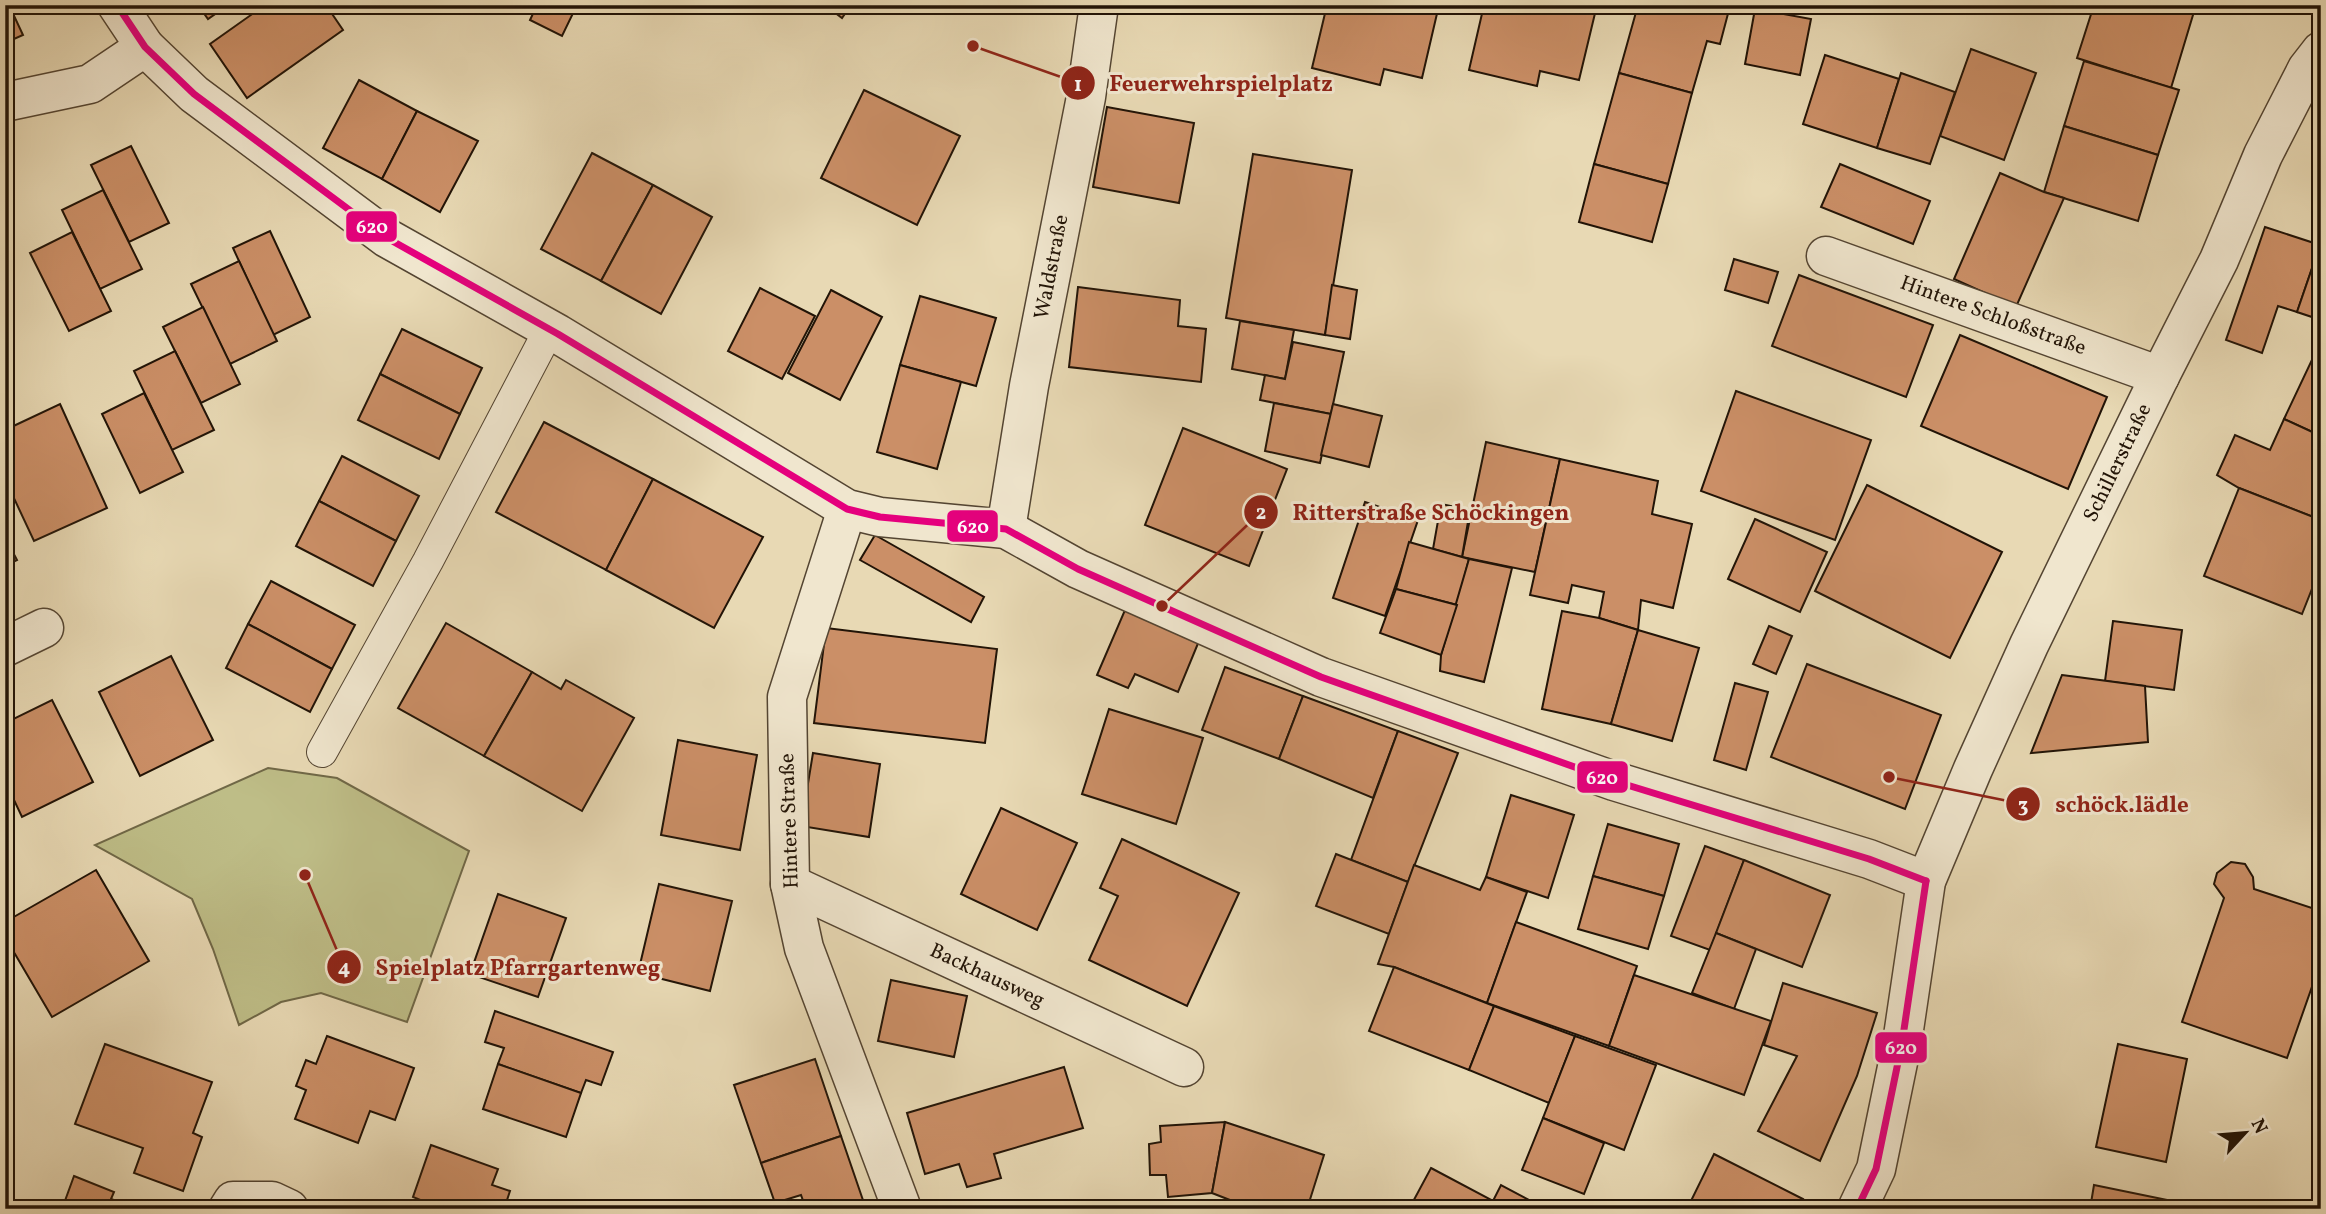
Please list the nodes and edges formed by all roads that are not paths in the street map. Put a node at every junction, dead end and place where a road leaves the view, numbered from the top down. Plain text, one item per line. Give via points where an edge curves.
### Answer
1 (117, 5) edge
2 (1099, 5) edge
3 (145, 47) junction
4 (2321, 51) edge
5 (5, 102) edge
6 (1826, 256) dead end
7 (549, 330) junction
8 (2160, 376) junction
9 (848, 509) junction
10 (1006, 529) junction
11 (44, 628) dead end
12 (5, 647) edge
13 (322, 752) dead end
14 (1926, 881) junction
15 (790, 884) junction
16 (1184, 1067) dead end
17 (228, 1209) edge
18 (289, 1209) edge
19 (902, 1209) edge
20 (1857, 1209) edge

1 - 3 street
2 - 10 street, Waldstraße
3 - 5 street via 90,84
3 - 7 street via 194,94 387,238
4 - 8 street, Schillerstraße via 2263,155 2219,260
6 - 8 street, Hintere Schloßstraße
7 - 9 street
7 - 13 lane
8 - 14 street, Schillerstraße via 2029,645
9 - 10 street via 880,517
9 - 15 street, Hintere Straße via 787,697
10 - 14 street via 1078,569 1321,677 1614,781
11 - 12 street
14 - 20 street, Schillerstraße via 1902,1043 1876,1169
15 - 16 street, Backhausweg
15 - 19 street, Hintere Straße via 804,948
17 - 18 street via 233,1201 272,1201

